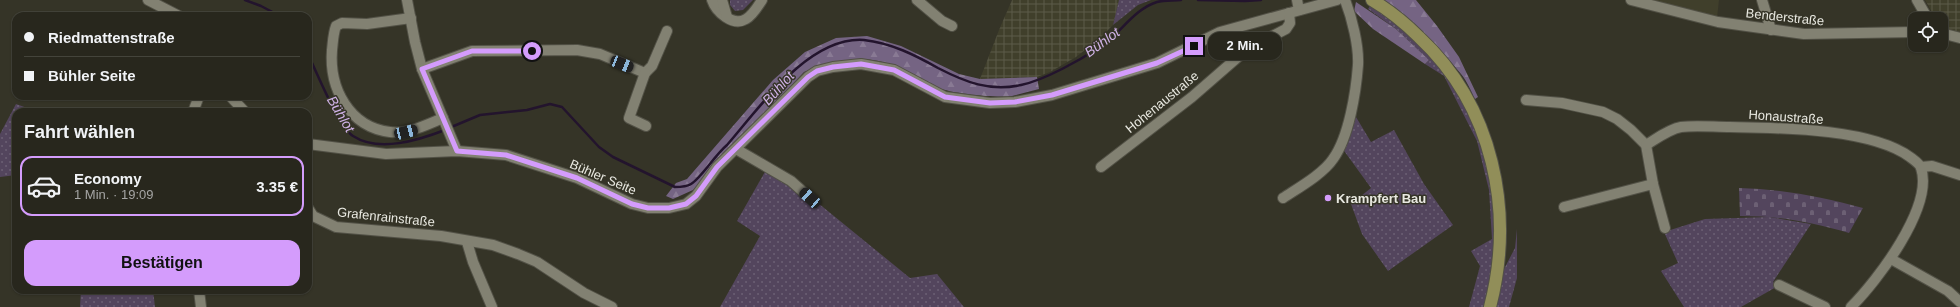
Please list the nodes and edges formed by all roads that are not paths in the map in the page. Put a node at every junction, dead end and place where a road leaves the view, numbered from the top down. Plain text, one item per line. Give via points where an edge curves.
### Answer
1 (148, 0) edge
2 (407, 0) edge
3 (712, 0) edge
4 (722, 0) edge
5 (762, 0) edge
6 (917, 0) edge
7 (1296, 0) edge
8 (1337, 0) edge
9 (1345, 0) edge
10 (1372, 0) edge
11 (1631, 0) edge
12 (1762, 0) edge
13 (1917, 0) edge
14 (1299, 10) junction
15 (171, 12) edge
16 (1924, 12) edge
17 (1289, 13) junction
18 (727, 17) junction
19 (410, 18) junction
20 (952, 26) dead end
21 (1771, 30) junction
22 (667, 31) dead end
23 (1908, 32) edge
24 (1948, 35) edge
25 (1960, 38) edge
26 (422, 69) junction
27 (645, 73) junction
28 (234, 100) edge
29 (1526, 100) dead end
30 (242, 108) edge
31 (444, 121) junction
32 (646, 126) dead end
33 (312, 145) edge
34 (1646, 145) junction
35 (736, 149) junction
36 (457, 151) junction
37 (1101, 167) dead end
38 (1921, 167) junction
39 (1960, 175) edge
40 (1653, 184) junction
41 (810, 198) dead end
42 (1283, 198) dead end
43 (1564, 207) dead end
44 (312, 214) edge
45 (1665, 228) dead end
46 (467, 242) junction
47 (1891, 259) junction
48 (1779, 285) dead end
49 (199, 294) edge
50 (1960, 302) edge
51 (201, 307) edge
52 (492, 307) edge
53 (612, 307) edge
54 (1490, 307) edge
55 (1825, 307) edge
56 (1851, 307) edge

1 - 15 street
2 - 19 street
3 - 18 street via 717,10
4 - 18 street
5 - 18 street via 746,19 740,21
6 - 20 street
7 - 14 street
8 - 14 street, Bühler Seite
9 - 42 street via 1351,16 1358,64 1352,105 1345,130 1337,152 1326,166
10 - 54 main road via 1406,24 1432,49 1458,81 1485,136 1498,190 1501,225 1500,262
11 - 21 street, Benderstraße via 1718,22
12 - 21 street
13 - 16 street
14 - 17 street, Bühler Seite
17 - 35 street, Bühler Seite via 1220,32 1157,63 1052,95 1015,102 990,103 945,97 894,70 861,64 822,70 808,77
17 - 37 street, Hohenaustraße via 1290,24 1286,28 1238,57 1192,97
19 - 26 street
19 - 31 street via 367,24 342,23 336,26 332,54 335,81 347,108 355,117 376,129 406,132
21 - 23 street, Benderstraße via 1816,34
22 - 27 street via 652,66
24 - 25 street
26 - 27 street via 472,51 577,50 600,54
26 - 31 street
27 - 32 street via 629,118
28 - 30 street
29 - 34 street via 1562,103 1603,112 1617,119
31 - 36 street
33 - 36 street, Bühler Seite via 386,154
34 - 38 street, Honaustraße via 1679,127 1687,126 1808,130 1877,143 1904,153
34 - 40 street
35 - 36 street, Bühler Seite via 717,167 696,196 686,204 669,208 648,208 632,204 577,178 506,155
35 - 41 street via 791,181
38 - 39 street via 1932,166
38 - 47 street via 1923,185 1920,199
40 - 43 street
40 - 45 street
44 - 46 street, Grafenrainstraße via 336,227 434,236
46 - 52 street
46 - 53 street, Grafenrainstraße via 493,245 537,262 584,293
47 - 50 street via 1948,291
47 - 56 street
48 - 55 street
49 - 51 street

